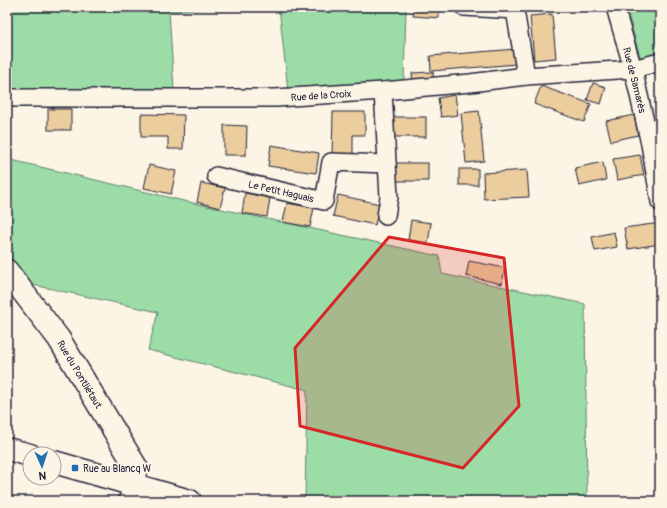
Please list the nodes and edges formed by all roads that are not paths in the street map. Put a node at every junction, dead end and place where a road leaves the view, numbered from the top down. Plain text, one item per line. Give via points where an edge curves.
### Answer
1 (464, 7) edge
2 (615, 7) edge
3 (660, 62) edge
4 (633, 69) junction
5 (526, 76) junction
6 (383, 91) junction
7 (7, 98) edge
8 (387, 164) junction
9 (216, 176) dead end
10 (660, 202) edge
11 (386, 216) dead end
12 (7, 271) edge
13 (7, 449) edge
14 (22, 453) edge
15 (62, 465) edge
16 (130, 493) edge
17 (190, 501) edge

1 - 5 street via 516,10
2 - 4 street, Rue de Samarès
3 - 4 street, Rue de la Croix
4 - 5 street, Rue de la Croix
4 - 10 street, Rue de Samarès
5 - 6 street, Rue de la Croix
6 - 7 street, Rue de la Croix via 276,98
6 - 8 street
8 - 9 street, Le Petit Haguais via 331,162 324,201
8 - 11 street via 389,197
12 - 16 main road, Rue du Pontliétaut via 59,339 136,467
13 - 14 main road
15 - 16 main road
16 - 17 main road

